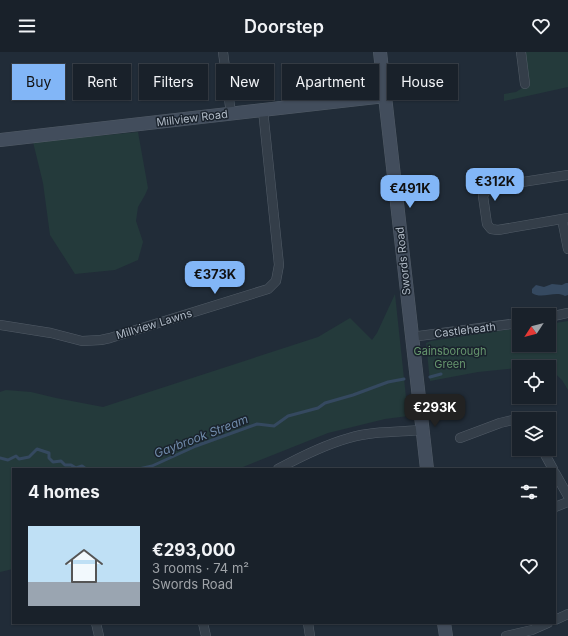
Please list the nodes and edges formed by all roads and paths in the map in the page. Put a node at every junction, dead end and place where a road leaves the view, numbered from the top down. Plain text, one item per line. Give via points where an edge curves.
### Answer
1 (223, 52) edge
2 (380, 52) edge
3 (520, 52) edge
4 (525, 84) dead end
5 (385, 96) junction
6 (263, 110) junction
7 (231, 114) junction
8 (0, 140) edge
9 (568, 175) edge
10 (565, 219) edge
11 (568, 250) edge
12 (568, 313) edge
13 (556, 316) edge
14 (512, 324) edge
15 (0, 325) edge
16 (411, 337) junction
17 (512, 420) edge
18 (422, 430) junction
19 (460, 438) dead end
20 (546, 456) edge
21 (280, 468) edge
22 (427, 468) edge
23 (552, 468) edge
24 (556, 475) edge
25 (568, 496) edge
26 (568, 502) edge
27 (556, 507) edge
28 (568, 614) edge
29 (556, 620) edge
30 (96, 624) edge
31 (203, 624) edge
32 (308, 624) edge
33 (444, 624) edge
34 (546, 624) edge
35 (99, 636) edge
36 (206, 636) edge
37 (310, 636) edge
38 (446, 636) edge
39 (506, 636) edge

1 - 7 street
2 - 5 main road, Swords Road
3 - 4 street
5 - 6 main road, Millview Road
5 - 16 main road, Swords Road
6 - 7 main road, Millview Road
6 - 15 street, Millview Lawns via 279,265 276,281 268,289 100,340 82,341
7 - 8 main road, Millview Road
9 - 10 street via 490,187 483,196 490,229 498,230
10 - 11 street
12 - 13 street
14 - 16 street, Castleheath
16 - 18 main road, Swords Road
17 - 19 street
18 - 21 street via 367,434 349,438 330,444
18 - 22 main road, Swords Road
20 - 23 street
24 - 25 street
26 - 27 street
28 - 29 street
30 - 35 street
31 - 36 street
32 - 37 street
33 - 38 main road
34 - 39 street

